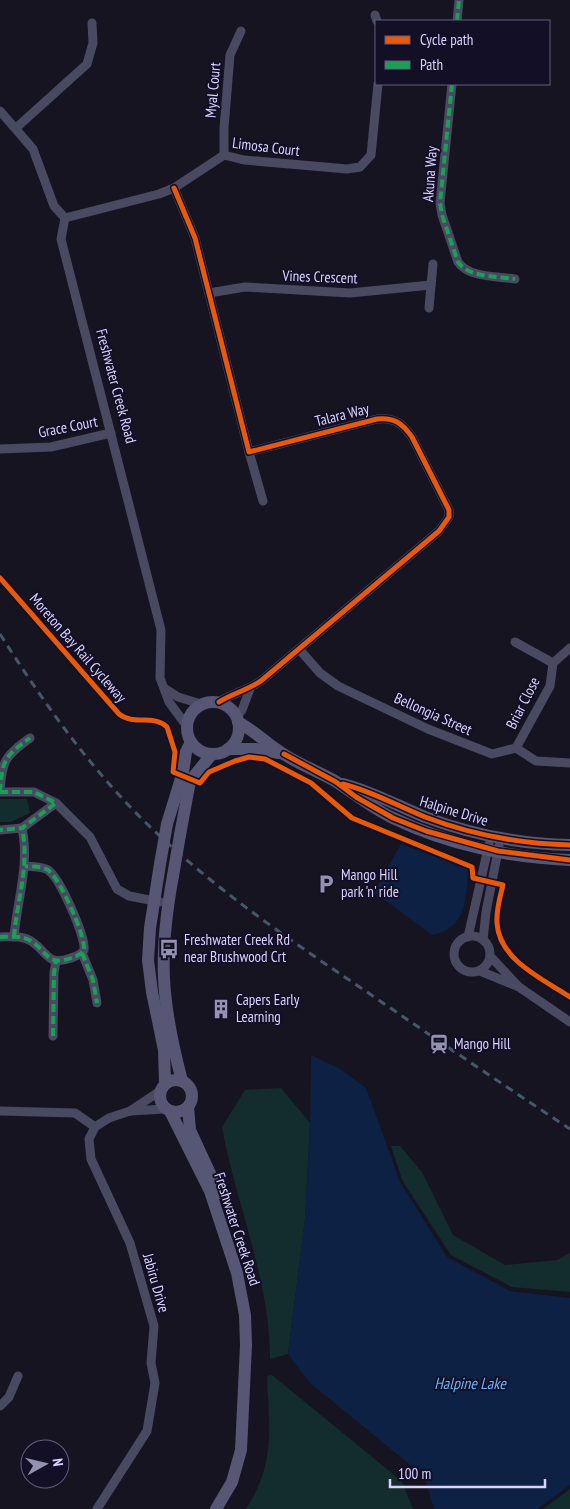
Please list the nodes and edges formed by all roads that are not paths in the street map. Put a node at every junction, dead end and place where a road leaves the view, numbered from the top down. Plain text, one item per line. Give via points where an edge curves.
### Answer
1 (459, 0) edge
2 (457, 20) edge
3 (92, 23) dead end
4 (241, 30) dead end
5 (378, 85) edge
6 (452, 85) edge
7 (0, 111) edge
8 (16, 128) junction
9 (224, 155) junction
10 (174, 188) junction
11 (65, 218) junction
12 (433, 264) dead end
13 (515, 279) dead end
14 (431, 285) junction
15 (209, 293) junction
16 (430, 308) dead end
17 (111, 432) junction
18 (0, 449) edge
19 (249, 452) junction
20 (262, 502) dead end
21 (515, 642) dead end
22 (570, 648) edge
23 (299, 649) junction
24 (553, 663) junction
25 (164, 688) junction
26 (250, 689) junction
27 (219, 702) junction
28 (201, 704) junction
29 (237, 719) junction
30 (186, 725) junction
31 (30, 738) dead end
32 (191, 742) junction
33 (516, 748) junction
34 (228, 749) junction
35 (212, 754) junction
36 (284, 754) junction
37 (570, 763) edge
38 (336, 782) junction
39 (0, 792) edge
40 (56, 802) junction
41 (22, 828) junction
42 (0, 830) edge
43 (496, 837) junction
44 (570, 845) edge
45 (493, 850) junction
46 (570, 860) edge
47 (25, 866) junction
48 (154, 901) junction
49 (168, 904) junction
50 (468, 936) junction
51 (0, 937) edge
52 (14, 937) junction
53 (483, 940) junction
54 (82, 953) junction
55 (490, 956) junction
56 (56, 961) junction
57 (480, 971) junction
58 (519, 987) junction
59 (98, 1002) dead end
60 (570, 1022) edge
61 (53, 1036) dead end
62 (182, 1080) junction
63 (163, 1087) junction
64 (188, 1107) junction
65 (168, 1110) junction
66 (0, 1111) edge
67 (130, 1111) junction
68 (95, 1127) junction
69 (18, 1376) dead end
70 (0, 1406) edge
71 (97, 1509) edge
72 (216, 1509) edge
73 (226, 1509) edge

1 - 2 street
3 - 8 street via 93,43 87,64
4 - 9 street, Myal Court via 230,55
5 - 9 street, Limosa Court via 371,155 360,167 347,170 244,160
6 - 13 street, Akuna Way via 440,203 442,215 463,269
7 - 8 street
8 - 11 street via 37,157 54,206
9 - 10 street, Limosa Court
10 - 11 street, Limosa Court
10 - 15 street via 195,238
11 - 17 street, Freshwater Creek Road via 61,239
12 - 14 street
14 - 15 street, Vines Crescent via 350,293 245,287
14 - 16 street
15 - 19 street
17 - 18 street, Grace Court via 51,447
17 - 25 street, Freshwater Creek Road via 159,622 162,642 160,673
19 - 20 street
19 - 23 street, Talara Way via 377,419 393,418 412,437 449,510 439,531
21 - 24 street
22 - 24 street, Briar Close
23 - 26 street, Talara Way
23 - 33 street, Bellongia Street via 320,673 338,686 428,729 492,754
24 - 33 street, Briar Close via 550,686
25 - 28 street via 178,697
25 - 30 street, Freshwater Creek Road via 169,702
26 - 27 street, Talara Way
26 - 29 street, Talara Way
27 - 28 main road
27 - 29 main road via 232,710
28 - 30 main road
29 - 34 main road via 237,737
29 - 36 main road, Halpine Drive
30 - 32 main road
31 - 39 street via 4,760
32 - 35 main road via 196,748
32 - 48 main road, bridge via 167,824
33 - 37 street via 536,761
34 - 35 main road
34 - 36 main road, Halpine Drive via 262,749
35 - 49 main road, bridge via 190,781
36 - 38 main road, Halpine Drive
38 - 43 main road, Halpine Drive via 444,823
38 - 45 main road, Halpine Drive via 393,818
39 - 40 street via 34,792
40 - 41 street
40 - 48 street via 90,837 117,889 129,896
41 - 42 street
41 - 47 street
43 - 44 main road, Halpine Drive
43 - 45 street
45 - 46 main road, Halpine Drive
45 - 50 street
45 - 53 street
47 - 52 street
47 - 54 street via 43,868 54,877 84,940
48 - 49 street
48 - 63 main road via 148,960 164,1050
49 - 62 main road via 162,948 163,982 167,1020
50 - 53 street
50 - 57 street via 456,946 456,963 469,972
51 - 52 street
52 - 56 street via 32,941
53 - 55 street
54 - 56 street
54 - 59 street
55 - 57 street
55 - 58 street
56 - 61 street
57 - 58 street
58 - 60 street
62 - 63 main road via 173,1080
62 - 64 main road via 192,1091
63 - 65 main road via 160,1100
63 - 67 street
64 - 65 main road via 179,1112
64 - 73 main road, Freshwater Creek Road via 190,1130 212,1174 240,1258 254,1315 249,1450 242,1477
65 - 67 street
65 - 72 main road, Freshwater Creek Road via 213,1200 237,1273 245,1314 241,1450 232,1482
66 - 68 street via 75,1112
67 - 68 street
68 - 71 street, Jabiru Drive via 89,1139 91,1159 130,1243 153,1318 151,1363 155,1383 147,1431
69 - 70 street via 9,1397

